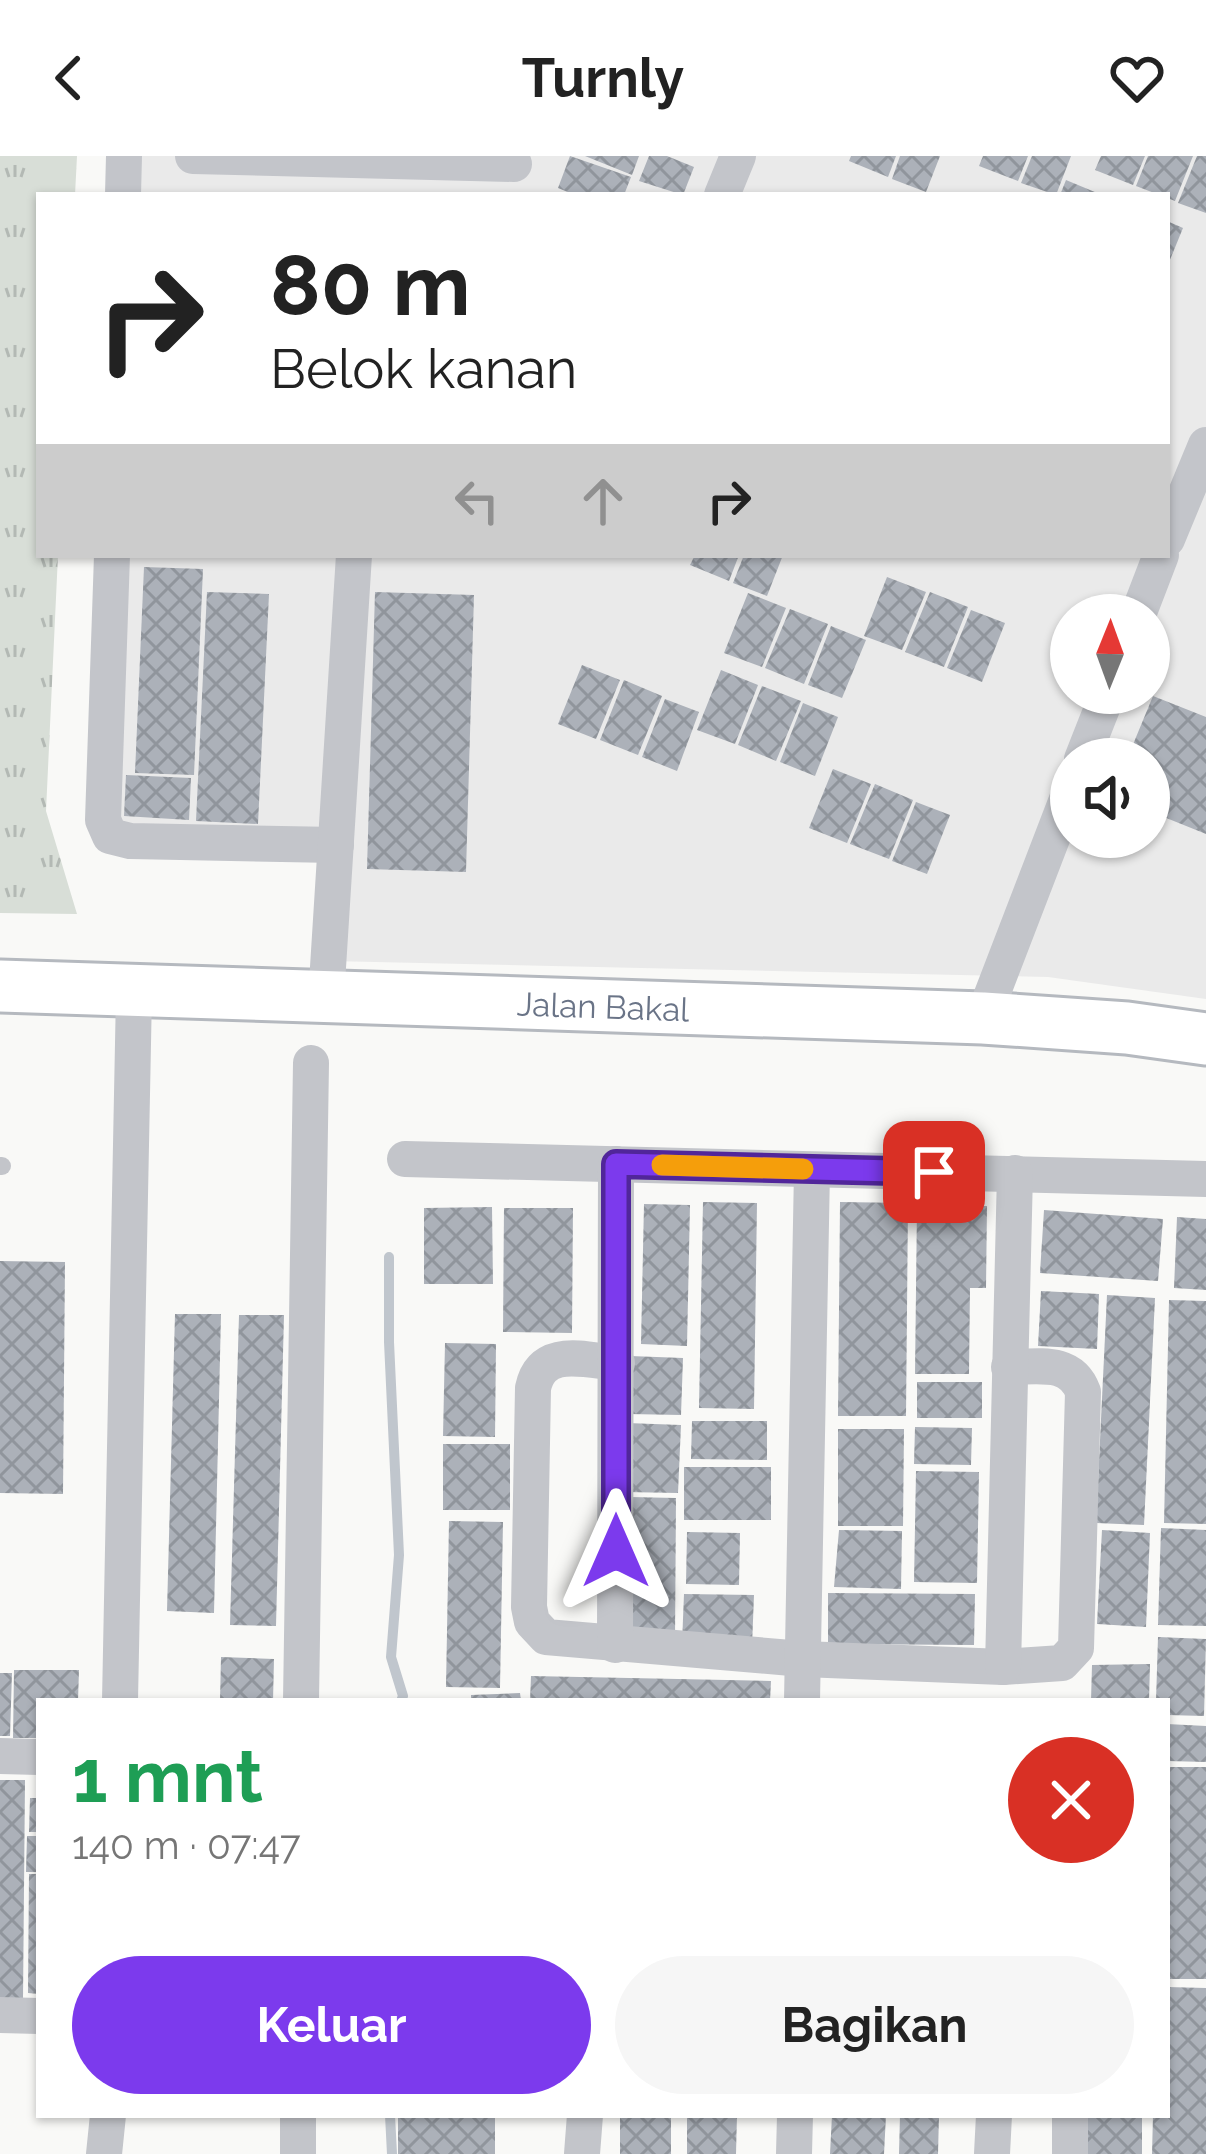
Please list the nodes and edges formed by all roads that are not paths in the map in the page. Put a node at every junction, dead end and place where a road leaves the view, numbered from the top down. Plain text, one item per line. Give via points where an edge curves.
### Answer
1 (124, 156) edge
2 (194, 156) edge
3 (738, 156) edge
4 (320, 159) edge
5 (508, 167) edge
6 (123, 192) edge
7 (723, 192) edge
8 (1206, 445) edge
9 (1170, 532) edge
10 (112, 558) edge
11 (355, 558) edge
12 (1160, 558) edge
13 (1146, 594) edge
14 (1050, 844) edge
15 (336, 845) junction
16 (0, 986) edge
17 (134, 993) junction
18 (326, 999) junction
19 (983, 1018) junction
20 (1206, 1040) edge
21 (311, 1063) dead end
22 (405, 1159) dead end
23 (616, 1164) junction
24 (812, 1170) junction
25 (1015, 1173) junction
26 (1206, 1179) edge
27 (617, 1363) junction
28 (1009, 1367) junction
29 (615, 1646) junction
30 (802, 1660) junction
31 (1003, 1667) junction
32 (120, 1698) edge
33 (301, 1698) edge
34 (802, 1698) edge
35 (0, 1756) edge
36 (36, 1757) edge
37 (0, 2015) edge
38 (36, 2016) edge
39 (108, 2118) edge
40 (298, 2118) edge
41 (585, 2118) edge
42 (795, 2118) edge
43 (994, 2118) edge
44 (1070, 2118) edge
45 (104, 2154) edge
46 (298, 2154) edge
47 (582, 2154) edge
48 (794, 2154) edge
49 (992, 2154) edge
50 (1070, 2154) edge

1 - 6 street
2 - 4 street
3 - 7 street
4 - 5 street
8 - 9 street
10 - 15 street via 103,820 110,836
11 - 15 street
12 - 13 street
14 - 19 street
15 - 18 street
16 - 17 street, Jalan Bakal
17 - 18 street, Jalan Bakal
17 - 32 street
18 - 19 street, Jalan Bakal
19 - 20 street, Jalan Bakal
21 - 33 street
22 - 23 street
23 - 24 street
23 - 27 street
24 - 25 street
24 - 30 street
25 - 26 street
25 - 28 street
27 - 29 street
27 - 29 street via 571,1359 536,1370 530,1607 545,1637
28 - 31 street
28 - 31 street via 1067,1370 1083,1392 1076,1648 1062,1664
29 - 30 street
30 - 31 street
30 - 34 street
35 - 36 street
37 - 38 street
39 - 45 street
40 - 46 street
41 - 47 street
42 - 48 street
43 - 49 street
44 - 50 street

